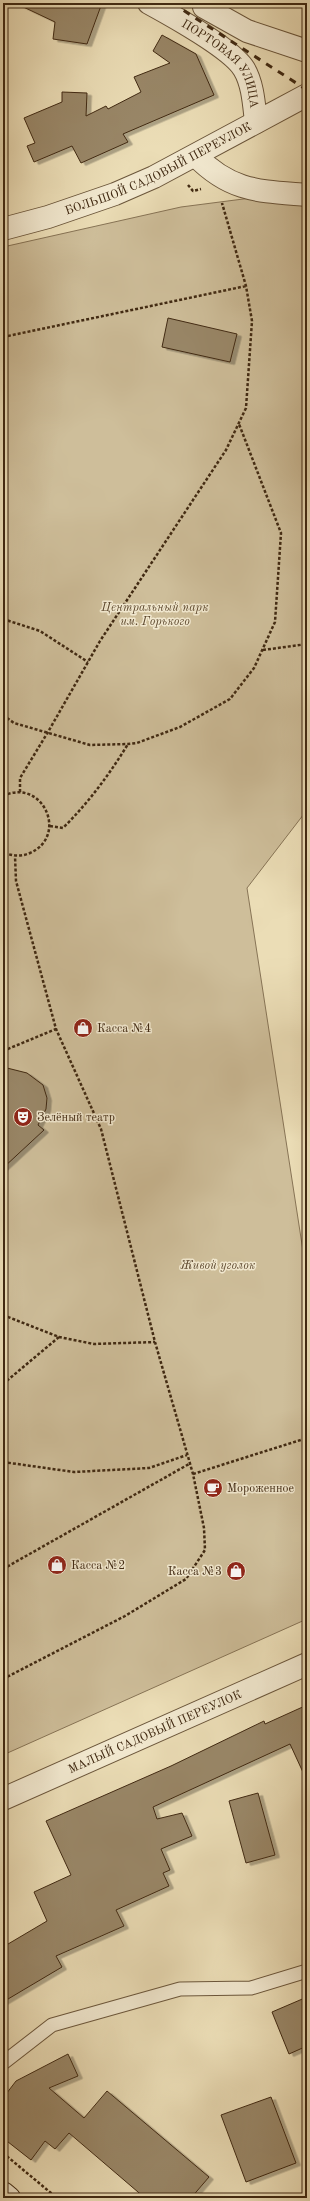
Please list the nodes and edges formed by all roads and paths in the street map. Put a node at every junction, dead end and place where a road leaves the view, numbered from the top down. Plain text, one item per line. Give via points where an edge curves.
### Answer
1 (149, 3) edge
2 (204, 7) dead end
3 (307, 51) edge
4 (307, 95) edge
5 (256, 122) junction
6 (196, 156) junction
7 (174, 167) junction
8 (205, 187) dead end
9 (307, 195) edge
10 (220, 197) dead end
11 (3, 230) edge
12 (246, 286) junction
13 (3, 337) edge
14 (239, 423) junction
15 (3, 619) edge
16 (307, 644) edge
17 (262, 650) junction
18 (88, 662) junction
19 (3, 715) edge
20 (48, 732) junction
21 (128, 744) junction
22 (20, 792) junction
23 (3, 796) edge
24 (50, 826) junction
25 (3, 852) edge
26 (15, 856) junction
27 (56, 1029) junction
28 (3, 1051) edge
29 (3, 1315) edge
30 (59, 1337) junction
31 (155, 1342) junction
32 (3, 1384) edge
33 (307, 1438) edge
34 (187, 1455) junction
35 (3, 1462) edge
36 (190, 1464) junction
37 (193, 1474) junction
38 (3, 1569) edge
39 (307, 1664) edge
40 (3, 1678) edge
41 (3, 1799) edge
42 (307, 1971) edge
43 (3, 2063) edge
44 (3, 2153) edge
45 (3, 2193) edge
46 (9, 2198) edge
47 (57, 2198) edge

1 - 5 street, ПОРТОВАЯ УЛИЦА via 183,22 239,62 248,77
2 - 3 street via 247,31
4 - 5 street, БОЛЬШОЙ САДОВЫЙ ПЕРЕУЛОК
5 - 6 street, БОЛЬШОЙ САДОВЫЙ ПЕРЕУЛОК
6 - 7 street, БОЛЬШОЙ САДОВЫЙ ПЕРЕУЛОК
6 - 9 street via 218,176 237,186
7 - 8 path via 193,191
7 - 11 street, БОЛЬШОЙ САДОВЫЙ ПЕРЕУЛОК via 115,194
10 - 12 path
12 - 13 path
12 - 14 path via 252,321 246,408
14 - 17 path via 281,533 275,622
14 - 18 path via 226,450
15 - 18 path via 40,631
16 - 17 path
17 - 21 path via 254,668 230,699 180,727
18 - 20 path
19 - 20 path via 14,723
20 - 21 path via 90,745
20 - 22 path via 20,778
21 - 24 path via 111,773 64,828
22 - 23 path
22 - 24 path via 30,794 38,800 49,816
24 - 26 path via 48,835 35,851
25 - 26 path
26 - 27 path via 16,881
27 - 28 path
27 - 31 path via 101,1129
29 - 30 path
30 - 31 path via 94,1344
30 - 32 path
31 - 34 path
33 - 37 path
34 - 35 path via 150,1468 74,1472
34 - 36 path
36 - 37 path
36 - 38 path
37 - 40 path via 204,1528 205,1550 186,1579 125,1616
39 - 41 street, МАЛЫЙ САДОВЫЙ ПЕРЕУЛОК
42 - 43 lane via 251,1988 180,1989 52,2025
44 - 47 path
45 - 46 street

